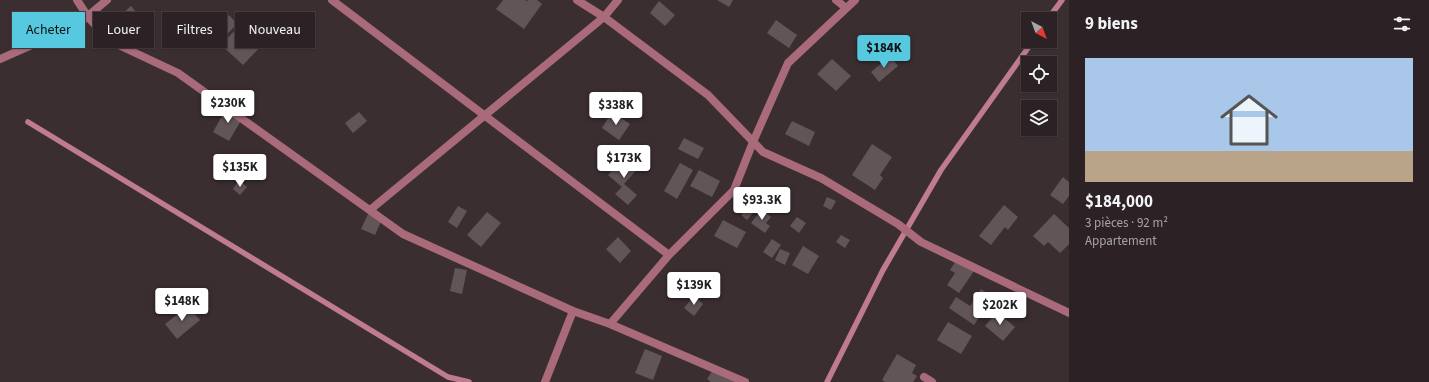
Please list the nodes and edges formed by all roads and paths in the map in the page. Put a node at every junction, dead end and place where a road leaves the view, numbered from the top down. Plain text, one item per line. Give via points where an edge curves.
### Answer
1 (77, 0) edge
2 (107, 0) edge
3 (332, 0) edge
4 (577, 0) edge
5 (618, 0) edge
6 (836, 0) edge
7 (855, 0) edge
8 (846, 8) junction
9 (88, 17) junction
10 (604, 17) junction
11 (0, 59) edge
12 (484, 115) junction
13 (753, 142) junction
14 (370, 210) junction
15 (669, 255) junction
16 (573, 311) junction
17 (1069, 313) edge
18 (610, 324) junction
19 (922, 379) edge
20 (545, 382) edge
21 (746, 382) edge
22 (932, 382) edge

1 - 9 street
2 - 9 street
3 - 12 street
4 - 10 street
5 - 10 street
6 - 8 street
7 - 8 street
8 - 13 street via 788,63
9 - 11 street via 77,25
9 - 14 street via 110,40 178,73
10 - 12 street
10 - 13 street via 708,95
12 - 14 street
12 - 15 street
13 - 15 street via 734,190
13 - 17 street via 763,152 821,178 898,224 921,242
14 - 16 street via 403,234
15 - 18 street
16 - 18 street
16 - 20 street
18 - 21 street
19 - 22 street

